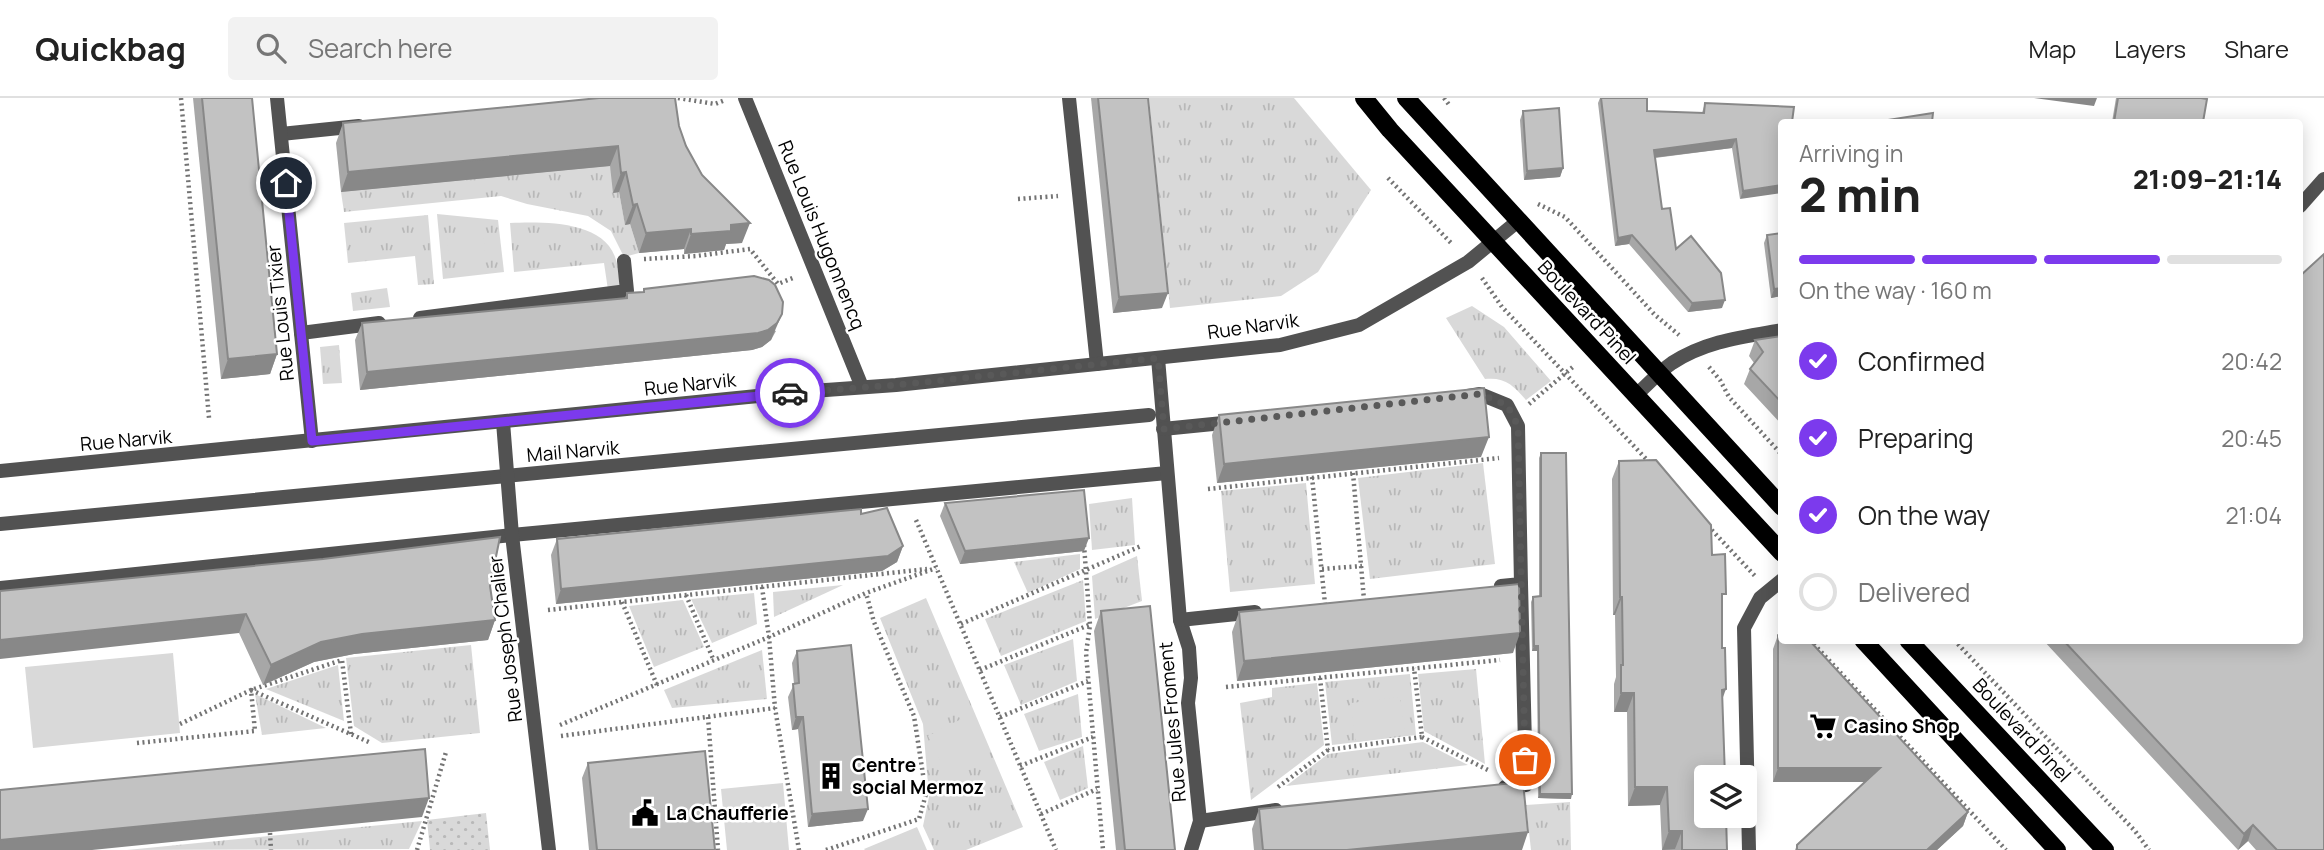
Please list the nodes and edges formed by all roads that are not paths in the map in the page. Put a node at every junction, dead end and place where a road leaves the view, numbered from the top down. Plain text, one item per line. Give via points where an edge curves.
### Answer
1 (277, 98) edge
2 (745, 98) edge
3 (1069, 98) edge
4 (1364, 98) edge
5 (1406, 98) edge
6 (376, 124) edge
7 (281, 134) junction
8 (2324, 179) edge
9 (2303, 203) edge
10 (1518, 221) junction
11 (1494, 242) junction
12 (624, 261) road end
13 (1778, 331) edge
14 (301, 333) junction
15 (1158, 358) junction
16 (1097, 364) junction
17 (1659, 375) junction
18 (862, 387) junction
19 (1635, 396) junction
20 (1454, 397) edge
21 (1149, 415) dead end
22 (1241, 421) edge
23 (503, 422) junction
24 (1164, 429) junction
25 (312, 441) junction
26 (0, 471) edge
27 (1167, 473) junction
28 (509, 477) junction
29 (1778, 503) edge
30 (0, 524) edge
31 (512, 535) junction
32 (1778, 549) edge
33 (1778, 583) edge
34 (1521, 584) junction
35 (1486, 587) edge
36 (0, 588) edge
37 (1271, 610) edge
38 (1180, 620) junction
39 (1867, 644) edge
40 (1912, 644) edge
41 (1493, 788) edge
42 (1291, 807) edge
43 (1200, 821) junction
44 (549, 850) edge
45 (1191, 850) edge
46 (1749, 850) edge
47 (2057, 850) edge
48 (2105, 850) edge

1 - 7 street, Rue Louis Tixier
2 - 18 street, Rue Louis Hugonnencq
3 - 16 street
4 - 11 main road, Boulevard Pinel
5 - 10 main road, Boulevard Pinel
6 - 7 street
7 - 14 street, Rue Louis Tixier
8 - 9 street
10 - 11 street, Rue Narvik
10 - 17 main road, Boulevard Pinel
11 - 15 street, Rue Narvik via 1359,325 1280,345
11 - 19 main road, Boulevard Pinel
12 - 14 street via 627,291
13 - 17 street via 1721,340 1694,351
14 - 25 street, Rue Louis Tixier
15 - 16 street, Rue Narvik
15 - 24 street, Rue Jules Froment
16 - 18 street, Rue Narvik
17 - 19 street
17 - 29 main road, Boulevard Pinel
18 - 23 street, Rue Narvik
19 - 32 main road, Boulevard Pinel
20 - 34 street via 1480,394 1507,405 1518,426
21 - 28 street, Mail Narvik
22 - 24 street
23 - 25 street, Rue Narvik
23 - 28 street, Rue Joseph Chalier
24 - 27 street, Rue Jules Froment
25 - 26 street, Rue Narvik
27 - 31 street
27 - 38 street, Rue Jules Froment
28 - 30 street, Mail Narvik
28 - 31 street, Rue Joseph Chalier
31 - 36 street
31 - 44 street, Rue Joseph Chalier
33 - 46 street via 1755,605 1744,628
34 - 35 street
34 - 41 street via 1526,785
37 - 38 street, Rue Jules Froment
38 - 43 street, Rue Jules Froment via 1189,648 1188,704
39 - 47 main road
40 - 48 main road, Boulevard Pinel
42 - 43 street, Rue Jules Froment
43 - 45 street, Rue Jules Froment

